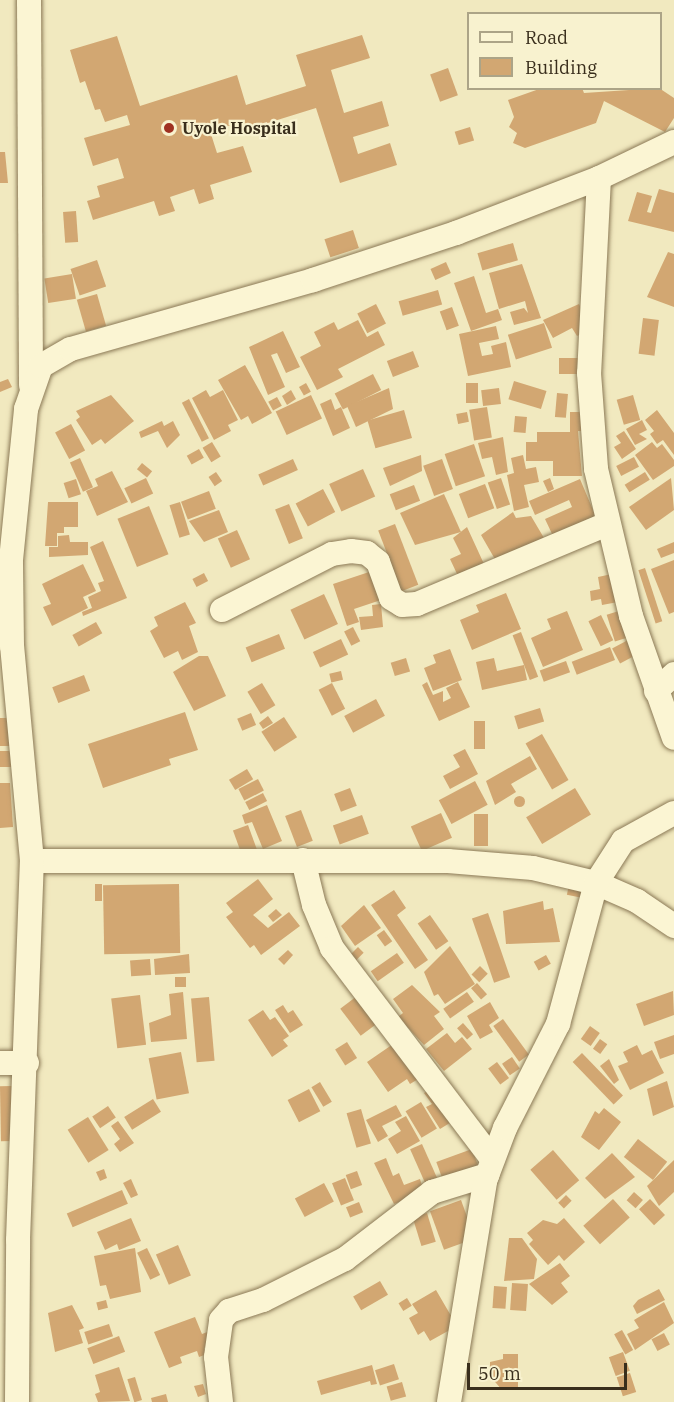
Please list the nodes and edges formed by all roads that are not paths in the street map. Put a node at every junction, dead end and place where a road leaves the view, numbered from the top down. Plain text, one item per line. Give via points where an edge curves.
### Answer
1 (29, 0) edge
2 (674, 142) edge
3 (599, 178) junction
4 (31, 387) junction
5 (9, 489) edge
6 (607, 524) junction
7 (222, 610) dead end
8 (674, 674) edge
9 (656, 691) junction
10 (674, 738) edge
11 (674, 813) edge
12 (303, 860) junction
13 (32, 861) junction
14 (596, 882) junction
15 (674, 926) edge
16 (0, 1063) edge
17 (27, 1063) junction
18 (490, 1167) junction
19 (17, 1402) edge
20 (221, 1402) edge
21 (449, 1402) edge

1 - 4 street
2 - 3 street
3 - 4 street via 379,259 71,350 41,366
3 - 6 street via 589,373 592,444
4 - 5 street
5 - 13 street via 10,612
6 - 7 street via 417,604 402,605 391,598 378,562 368,553 351,551 332,554
6 - 9 street
8 - 9 street
9 - 10 street
11 - 14 street via 623,841
12 - 13 street
12 - 14 street via 448,861 567,873
12 - 18 street via 314,905 332,948
13 - 17 street
14 - 15 street via 637,901
14 - 18 street via 558,1024
16 - 17 street
17 - 19 street via 18,1228
18 - 20 street via 432,1192 336,1264 263,1300 229,1311 221,1320 216,1357
18 - 21 street

